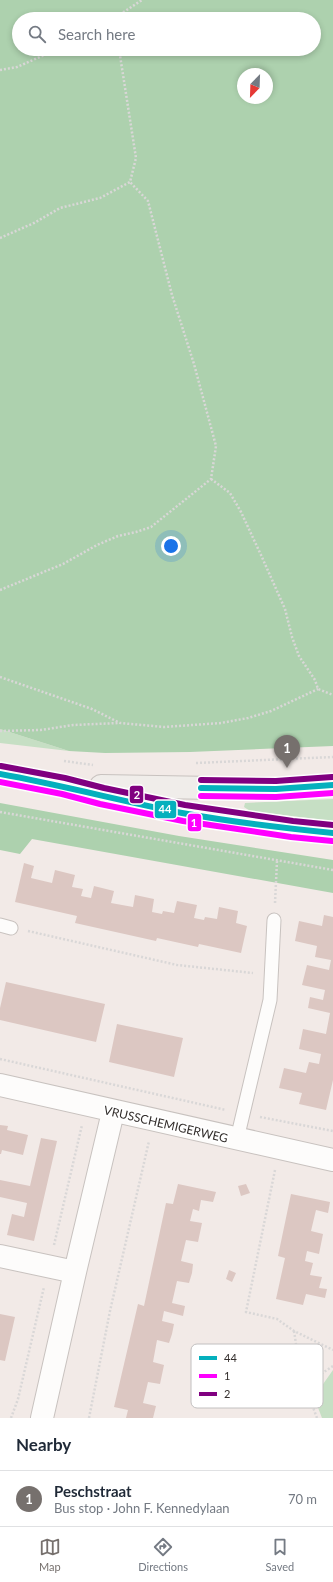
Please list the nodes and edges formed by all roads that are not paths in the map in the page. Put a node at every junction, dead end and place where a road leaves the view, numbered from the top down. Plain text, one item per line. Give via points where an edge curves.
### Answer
1 (0, 774) edge
2 (333, 785) edge
3 (64, 786) junction
4 (333, 833) edge
5 (274, 920) road end
6 (0, 1085) edge
7 (113, 1112) junction
8 (237, 1139) junction
9 (333, 1160) edge
10 (0, 1256) edge
11 (75, 1272) junction
12 (42, 1418) edge

1 - 3 street
2 - 3 street via 276,789
3 - 4 street via 184,813
5 - 8 lane via 270,1000
6 - 7 street, VRUSSCHEMIGERWEG
7 - 8 street, VRUSSCHEMIGERWEG
7 - 11 street
8 - 9 street, VRUSSCHEMIGERWEG
10 - 11 street
11 - 12 street

